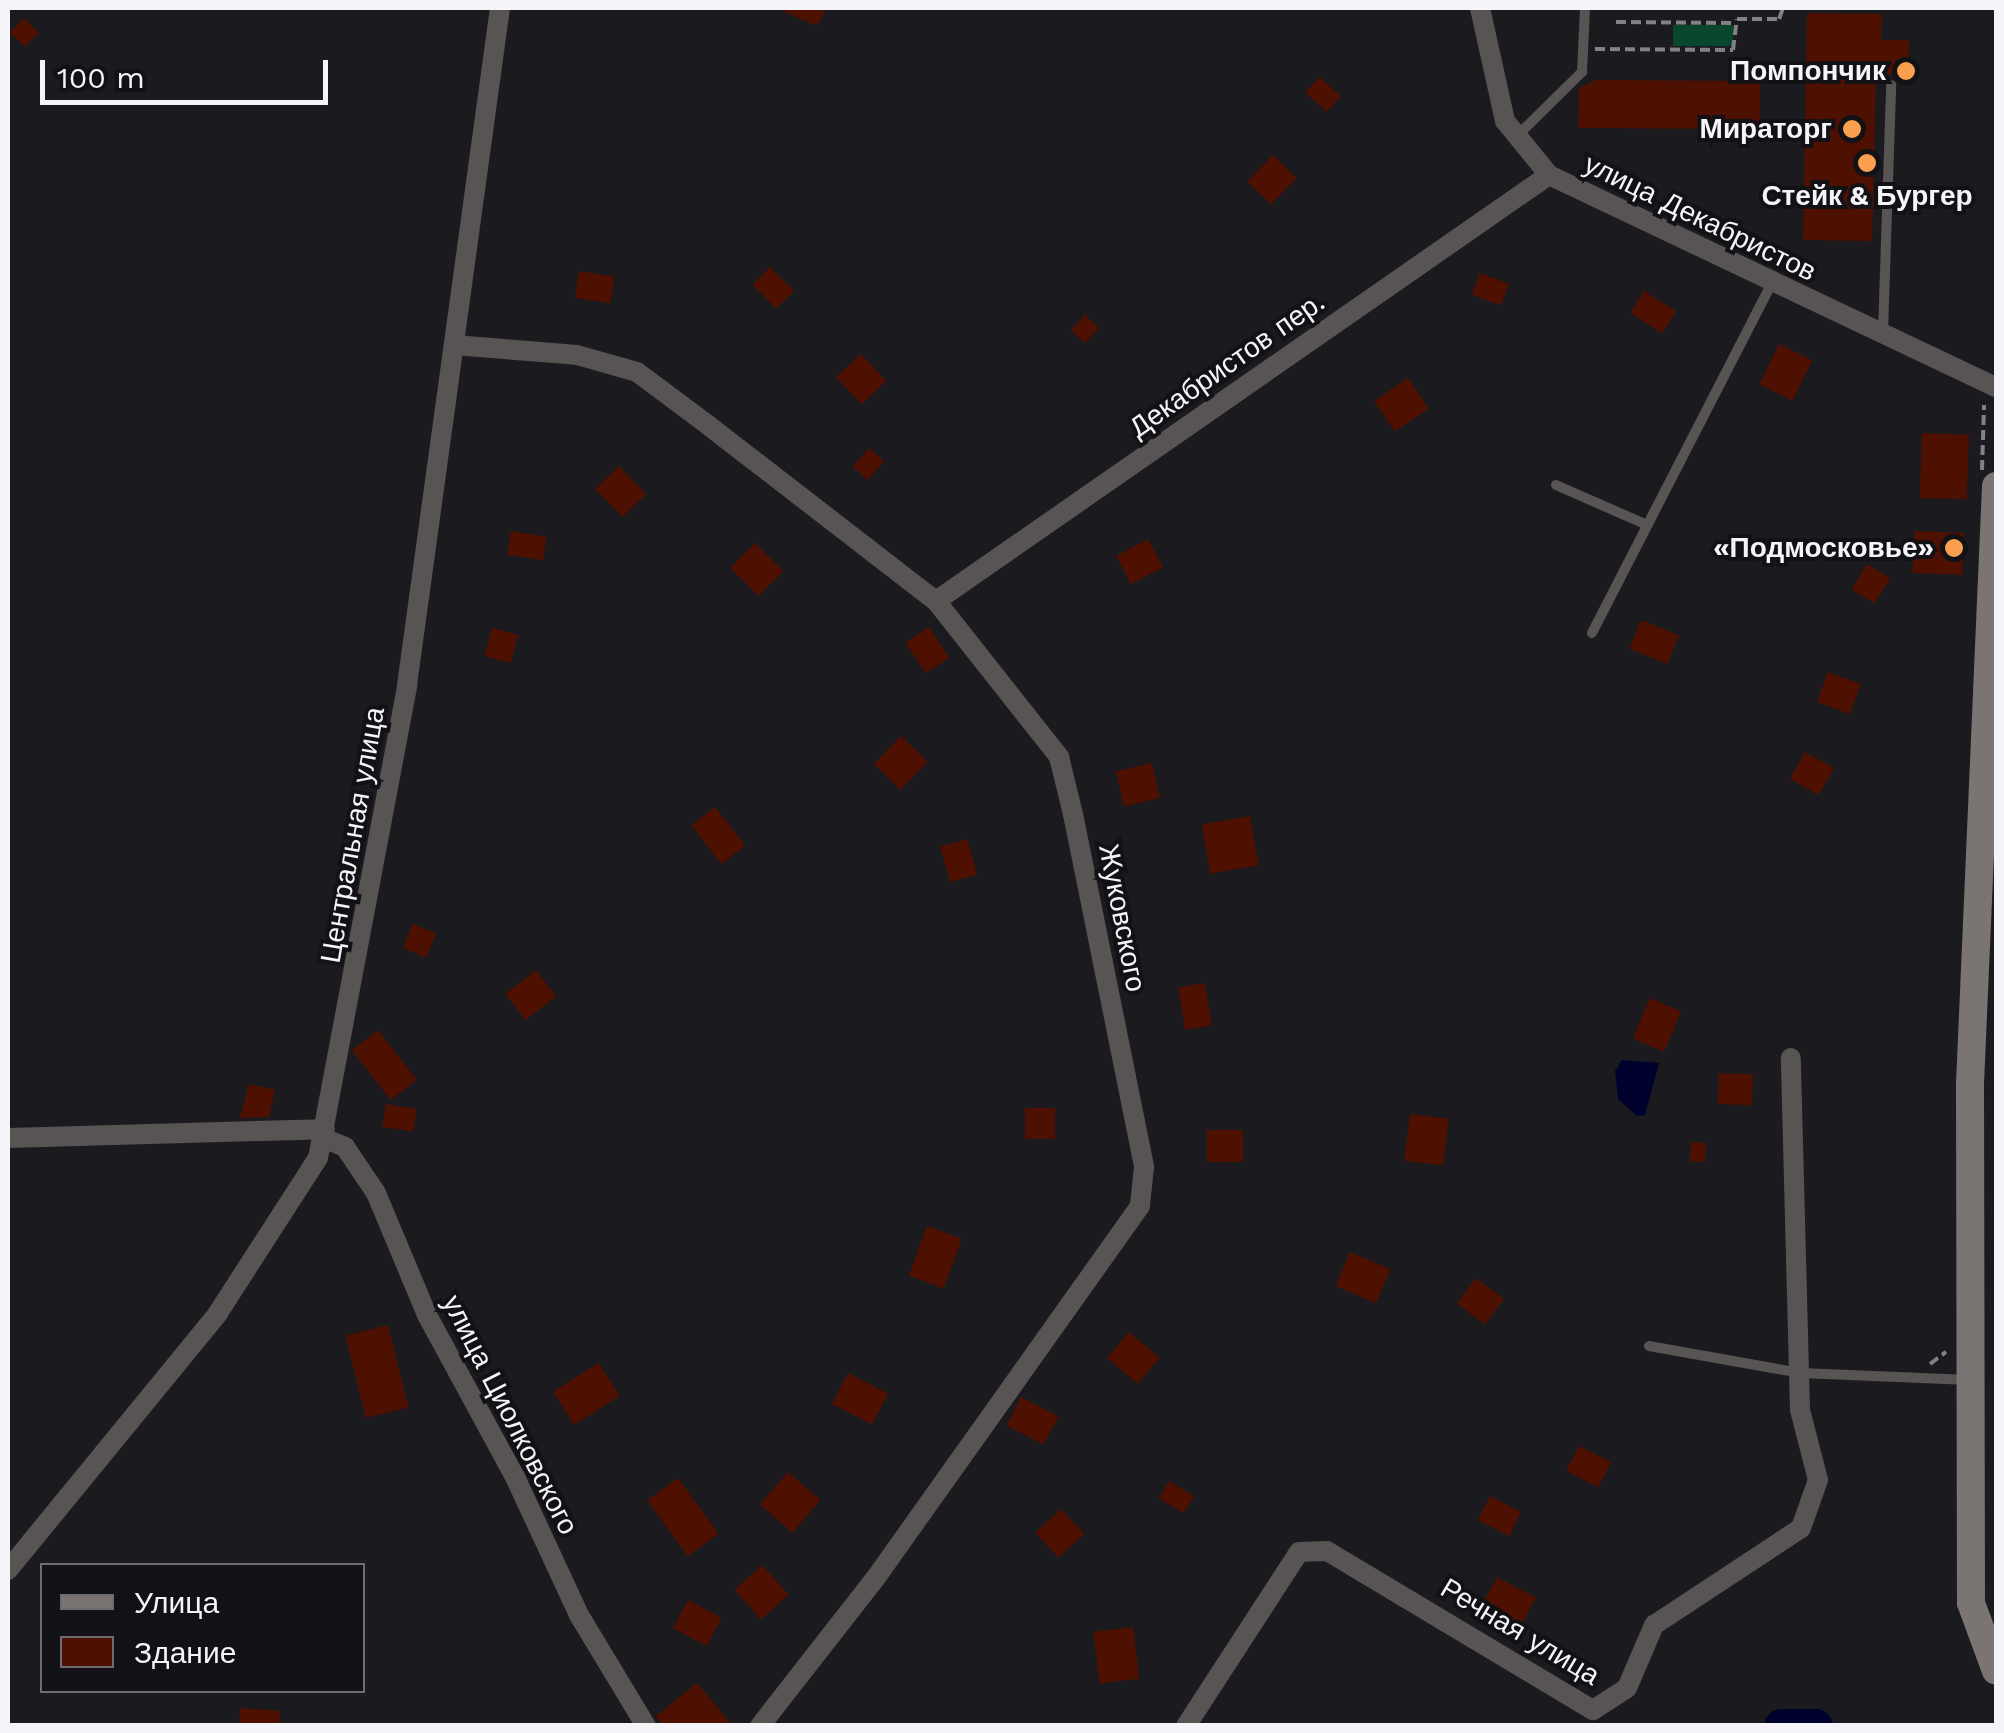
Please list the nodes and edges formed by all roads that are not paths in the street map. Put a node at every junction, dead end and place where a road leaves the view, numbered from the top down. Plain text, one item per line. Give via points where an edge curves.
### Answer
1 (500, 8) edge
2 (1480, 8) edge
3 (1585, 8) edge
4 (1891, 85) dead end
5 (1515, 138) junction
6 (1549, 176) junction
7 (1771, 284) junction
8 (1883, 338) junction
9 (454, 345) junction
10 (1996, 388) edge
11 (1556, 485) dead end
12 (1996, 486) edge
13 (1647, 525) junction
14 (936, 600) junction
15 (1592, 633) dead end
16 (1792, 1058) dead end
17 (324, 1134) junction
18 (8, 1138) edge
19 (1649, 1346) dead end
20 (1800, 1373) junction
21 (1970, 1380) junction
22 (8, 1570) edge
23 (1996, 1671) edge
24 (646, 1726) edge
25 (760, 1726) edge
26 (1186, 1726) edge

1 - 9 street, Центральная улица
2 - 5 street, улица Декабристов via 1505,121
3 - 5 lane via 1580,76
4 - 8 lane
5 - 6 street, улица Декабристов
6 - 7 street, улица Декабристов
6 - 14 street, Декабристов пер.
7 - 8 street, улица Декабристов
7 - 13 lane
8 - 10 street, улица Декабристов
9 - 14 street, Жуковского via 577,356 637,372
9 - 17 street, Центральная улица via 407,685
11 - 13 lane
12 - 21 street via 1970,1084
13 - 15 lane
14 - 25 street, Жуковского via 1059,758 1144,1168 1140,1206 874,1580
16 - 20 street, Речная улица
17 - 18 street
17 - 22 street, Центральная улица via 298,1196 218,1313
17 - 24 street, улица Циолковского via 345,1148 376,1192 427,1315 580,1615
19 - 20 lane
20 - 21 lane
20 - 26 street, Речная улица via 1800,1410 1818,1480 1801,1528 1654,1626 1628,1688 1593,1710 1327,1551 1313,1551 1299,1552 1270,1590
21 - 23 street via 1971,1603

